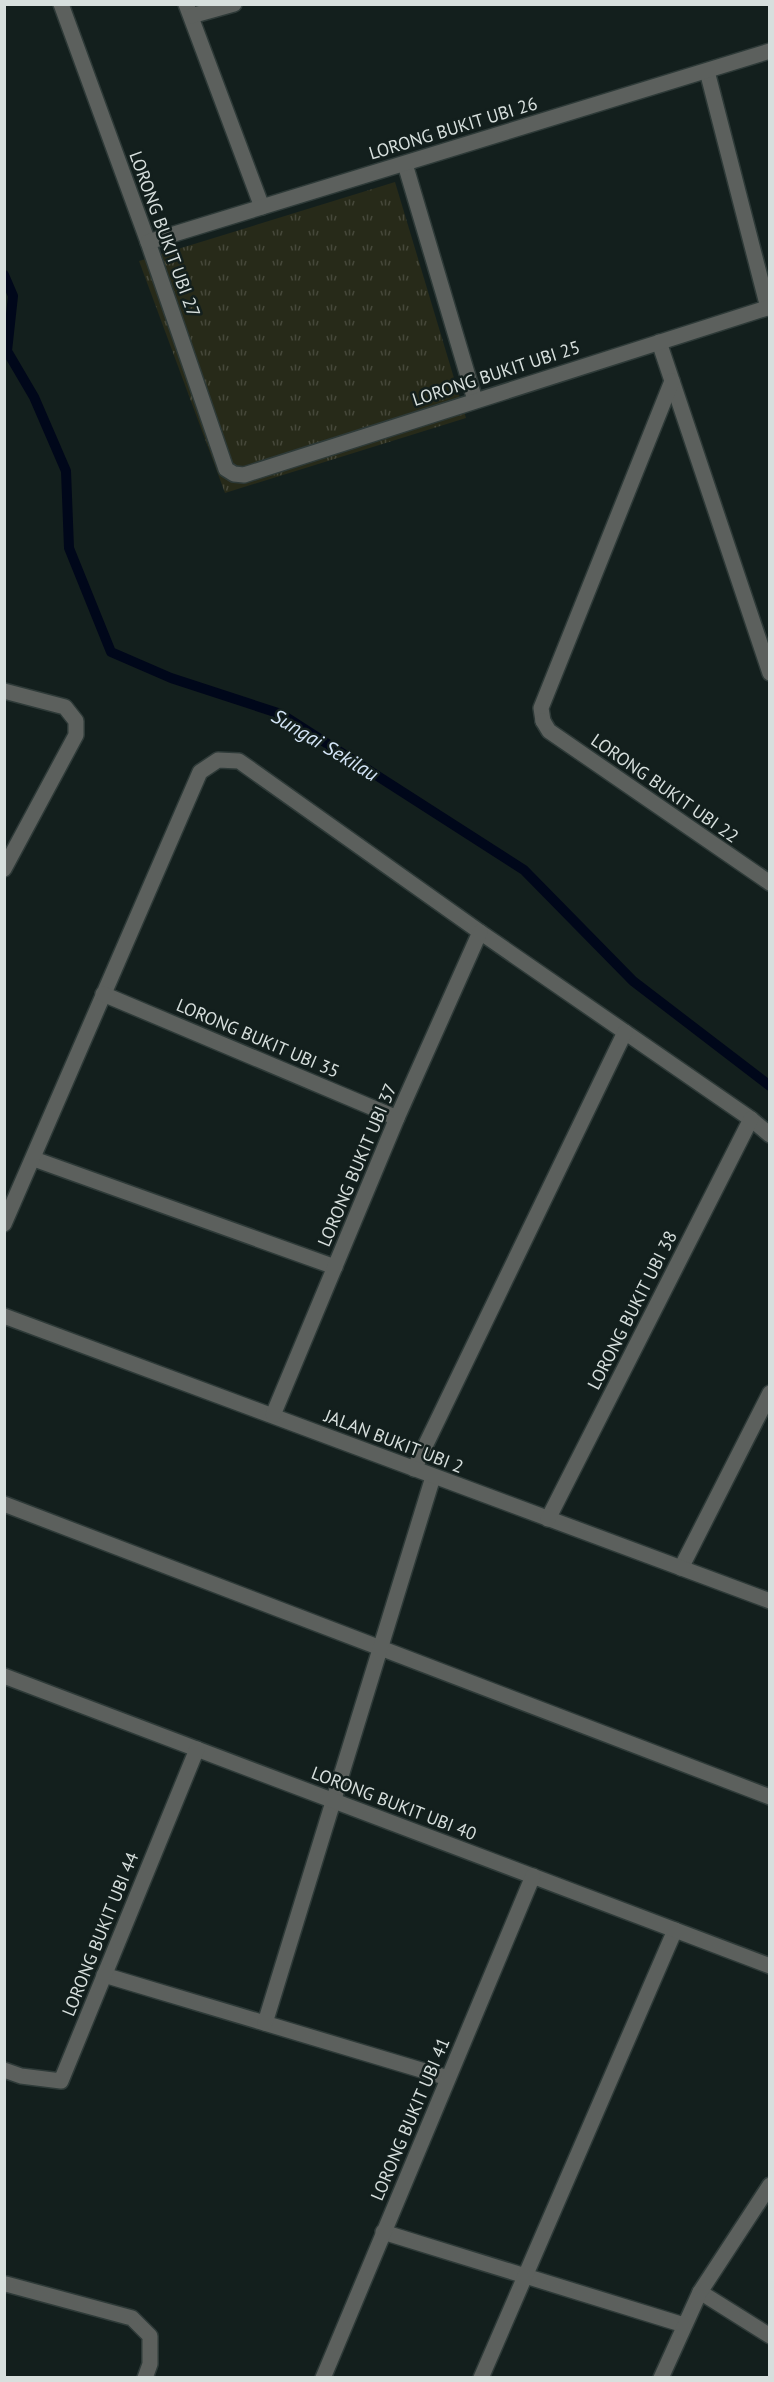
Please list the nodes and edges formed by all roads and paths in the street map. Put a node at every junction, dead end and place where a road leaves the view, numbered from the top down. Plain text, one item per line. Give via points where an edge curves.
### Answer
1 (61, 4) edge
2 (234, 4) edge
3 (189, 10) edge
4 (770, 51) edge
5 (707, 70) junction
6 (405, 164) junction
7 (262, 207) junction
8 (148, 242) junction
9 (769, 308) edge
10 (658, 342) junction
11 (672, 381) junction
12 (475, 400) junction
13 (234, 474) joint
14 (770, 673) edge
15 (4, 692) edge
16 (4, 869) edge
17 (770, 883) edge
18 (480, 932) junction
19 (103, 994) junction
20 (626, 1032) junction
21 (397, 1118) junction
22 (751, 1119) junction
23 (770, 1135) edge
24 (34, 1159) junction
25 (4, 1224) edge
26 (335, 1267) junction
27 (4, 1316) edge
28 (770, 1393) edge
29 (273, 1415) junction
30 (414, 1469) junction
31 (433, 1477) junction
32 (4, 1504) edge
33 (548, 1519) junction
34 (681, 1568) junction
35 (770, 1601) edge
36 (379, 1647) junction
37 (4, 1676) edge
38 (197, 1749) junction
39 (770, 1797) edge
40 (332, 1800) junction
41 (533, 1876) junction
42 (675, 1930) junction
43 (770, 1966) edge
44 (104, 1975) junction
45 (264, 2023) junction
46 (4, 2070) edge
47 (448, 2078) junction
48 (770, 2185) edge
49 (384, 2232) junction
50 (526, 2276) junction
51 (6, 2284) dead end
52 (700, 2292) junction
53 (684, 2325) junction
54 (770, 2336) edge
55 (665, 2375) edge
56 (145, 2378) edge
57 (323, 2378) edge
58 (481, 2378) edge

1 - 8 street, LORONG BUKIT UBI 27
2 - 3 street
3 - 7 street
4 - 5 street, LORONG BUKIT UBI 26
5 - 6 street, LORONG BUKIT UBI 26
5 - 9 street
6 - 7 street, LORONG BUKIT UBI 26
6 - 12 street
7 - 8 street, LORONG BUKIT UBI 26
8 - 13 street, LORONG BUKIT UBI 27 via 226,469
9 - 10 street, LORONG BUKIT UBI 25
10 - 11 street
10 - 12 street, LORONG BUKIT UBI 25
11 - 14 street
11 - 17 street, LORONG BUKIT UBI 22 via 541,708 543,721 549,731
12 - 13 street, LORONG BUKIT UBI 25 via 244,475
15 - 16 street via 66,707 76,721 76,735
18 - 19 street via 239,761 218,760 200,772
18 - 20 street
18 - 21 street, LORONG BUKIT UBI 37
19 - 21 street, LORONG BUKIT UBI 35
19 - 24 street
20 - 22 street
20 - 30 street
21 - 26 street, LORONG BUKIT UBI 37
22 - 23 street
22 - 33 street, LORONG BUKIT UBI 38
24 - 25 street
24 - 26 street
26 - 29 street, LORONG BUKIT UBI 37
27 - 29 street, JALAN BUKIT UBI 2
28 - 34 street
29 - 30 street, JALAN BUKIT UBI 2
30 - 31 street, JALAN BUKIT UBI 2
31 - 33 street, JALAN BUKIT UBI 2
31 - 36 street
32 - 36 street
33 - 34 street, JALAN BUKIT UBI 2
34 - 35 street, JALAN BUKIT UBI 2
36 - 39 street
36 - 40 street
37 - 38 street, LORONG BUKIT UBI 40
38 - 40 street, LORONG BUKIT UBI 40
38 - 44 street, LORONG BUKIT UBI 44
40 - 41 street, LORONG BUKIT UBI 40
40 - 45 street
41 - 42 street, LORONG BUKIT UBI 40
41 - 47 street, LORONG BUKIT UBI 41
42 - 43 street, LORONG BUKIT UBI 40
42 - 50 street
44 - 45 street
44 - 46 street, LORONG BUKIT UBI 44 via 61,2081
45 - 47 street
47 - 49 street, LORONG BUKIT UBI 41
48 - 52 street
49 - 50 street
49 - 57 street, LORONG BUKIT UBI 41
50 - 53 street
50 - 58 street
51 - 56 street via 132,2318 150,2336 150,2364
52 - 53 street
52 - 54 street
53 - 55 street

